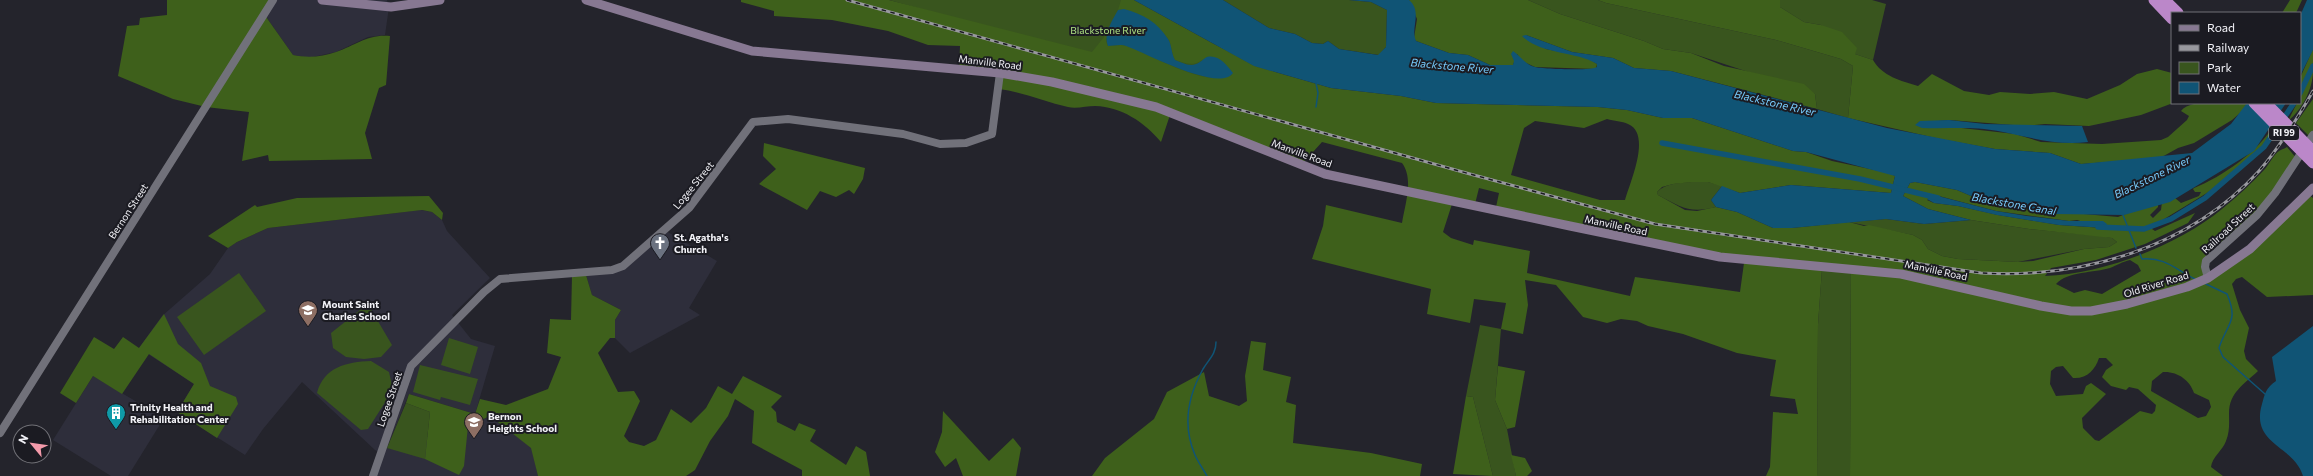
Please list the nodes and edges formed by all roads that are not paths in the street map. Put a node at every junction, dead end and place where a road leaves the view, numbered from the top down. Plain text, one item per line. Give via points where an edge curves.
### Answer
1 (273, 0) edge
2 (322, 0) edge
3 (440, 0) edge
4 (586, 0) edge
5 (2154, 0) edge
6 (2166, 0) edge
7 (2177, 12) edge
8 (2171, 18) edge
9 (1000, 73) junction
10 (2255, 104) edge
11 (2267, 104) edge
12 (2313, 135) edge
13 (2313, 151) edge
14 (2313, 163) edge
15 (2313, 188) edge
16 (2208, 278) junction
17 (2043, 306) joint
18 (0, 433) edge
19 (373, 476) edge

1 - 18 street, Bernon Street
2 - 3 main road via 391,7
4 - 9 main road, Manville Road via 752,51
5 - 8 highway
6 - 7 highway
9 - 17 main road, Manville Road via 1052,82 1156,107 1325,174 1720,258 1901,274
9 - 19 street, Logee Street via 992,134 966,143 940,144 904,134 788,119 753,122 689,208 623,266 612,270 500,279 411,366
10 - 14 highway, RI 99
11 - 13 highway, RI 99
12 - 16 street, Railroad Street via 2275,193 2257,215 2206,261
15 - 16 main road, Old River Road via 2250,249
16 - 17 main road, Old River Road via 2167,294 2108,308 2083,311

